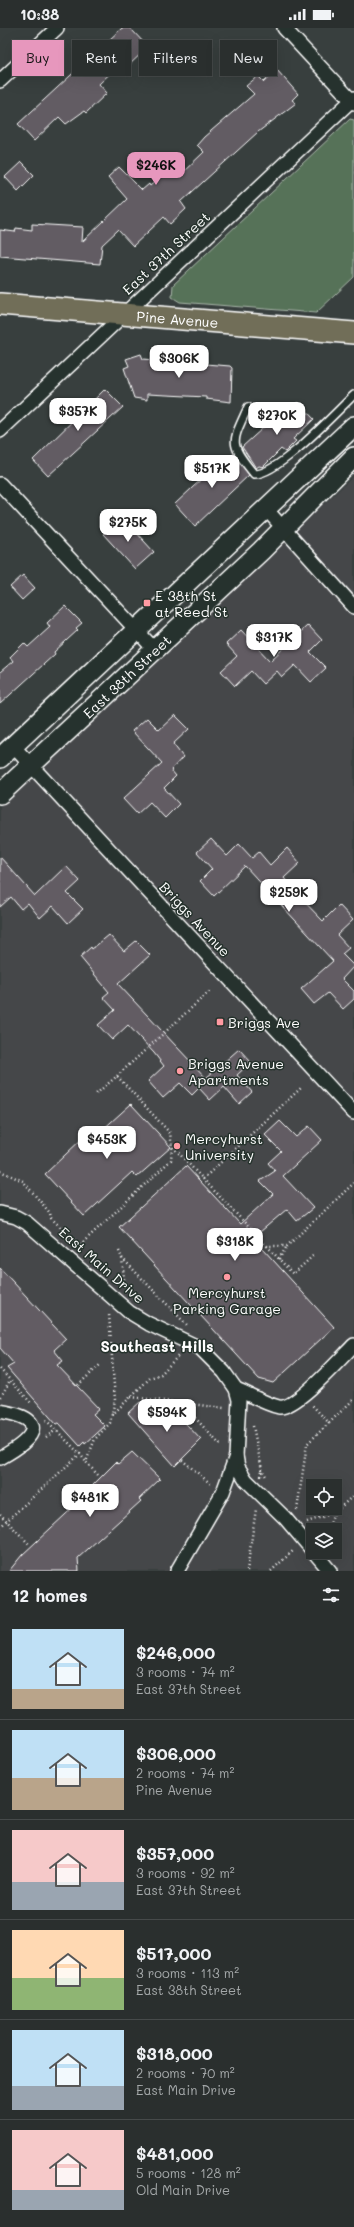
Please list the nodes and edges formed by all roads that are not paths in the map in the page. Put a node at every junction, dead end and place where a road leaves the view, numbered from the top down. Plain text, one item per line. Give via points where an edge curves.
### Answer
1 (57, 28) edge
2 (284, 28) edge
3 (0, 81) edge
4 (353, 100) edge
5 (0, 304) edge
6 (124, 314) junction
7 (354, 333) edge
8 (354, 395) edge
9 (248, 406) dead end
10 (354, 426) edge
11 (0, 431) edge
12 (354, 457) edge
13 (0, 484) edge
14 (266, 509) junction
15 (283, 528) junction
16 (354, 607) edge
17 (136, 631) junction
18 (154, 649) junction
19 (7, 752) edge
20 (30, 766) junction
21 (0, 794) edge
22 (354, 1113) edge
23 (0, 1213) edge
24 (354, 1345) edge
25 (236, 1389) junction
26 (0, 1411) edge
27 (232, 1454) junction
28 (0, 1458) edge
29 (306, 1543) edge
30 (320, 1559) edge
31 (177, 1571) edge
32 (330, 1571) edge

1 - 3 street
2 - 4 street
4 - 6 street, East 37th Street
5 - 6 main road, Pine Avenue
6 - 7 main road, Pine Avenue
6 - 11 street, East 37th Street
8 - 9 lane via 281,463 261,474 254,474 237,453 235,444 237,431
10 - 14 main road, East 38th Street
12 - 15 main road, East 38th Street
13 - 17 street
14 - 15 street
14 - 17 main road, East 38th Street
15 - 16 street
15 - 18 main road, East 38th Street
17 - 18 street
17 - 19 main road, East 38th Street
18 - 20 main road, East 38th Street
19 - 20 street, Briggs Avenue
20 - 21 main road, East 38th Street
20 - 22 street, Briggs Avenue
23 - 25 street, East Main Drive via 27,1223 129,1312 200,1348 224,1372
24 - 25 street via 288,1406 279,1407
25 - 27 street, East Main Drive via 240,1410
26 - 28 street via 26,1419 32,1427 28,1439
27 - 29 street, East Main Drive via 246,1480
27 - 31 street via 223,1492
30 - 32 street, East Main Drive

